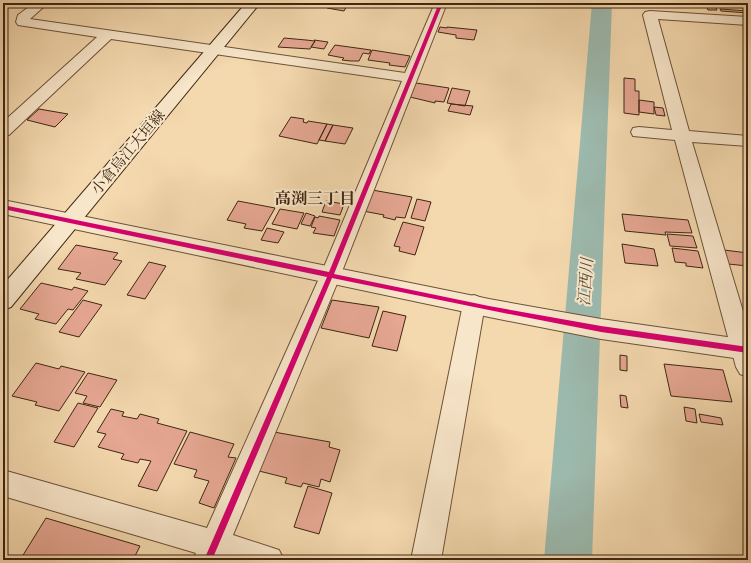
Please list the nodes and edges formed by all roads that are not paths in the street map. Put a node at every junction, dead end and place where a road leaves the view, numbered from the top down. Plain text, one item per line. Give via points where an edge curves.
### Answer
1 (42, 3) edge
2 (253, 3) edge
3 (441, 3) edge
4 (748, 22) edge
5 (109, 33) junction
6 (214, 48) junction
7 (412, 78) junction
8 (3, 131) edge
9 (639, 132) dead end
10 (682, 135) junction
11 (748, 141) edge
12 (3, 207) edge
13 (70, 220) junction
14 (331, 274) junction
15 (3, 301) edge
16 (481, 306) junction
17 (746, 356) edge
18 (3, 483) edge
19 (211, 552) edge
20 (269, 560) edge
21 (426, 560) edge

1 - 5 street via 23,18 22,22
2 - 6 street, 小倉烏江大垣線
3 - 7 street
4 - 10 street via 650,15
5 - 6 street
5 - 8 street
6 - 7 street
6 - 13 street, 小倉烏江大垣線
7 - 14 street
9 - 10 street
10 - 11 street
10 - 17 street
12 - 13 street
13 - 14 street
13 - 15 street, 小倉烏江大垣線
14 - 16 street
14 - 19 street
16 - 17 street
16 - 21 street
18 - 19 street
19 - 20 street

